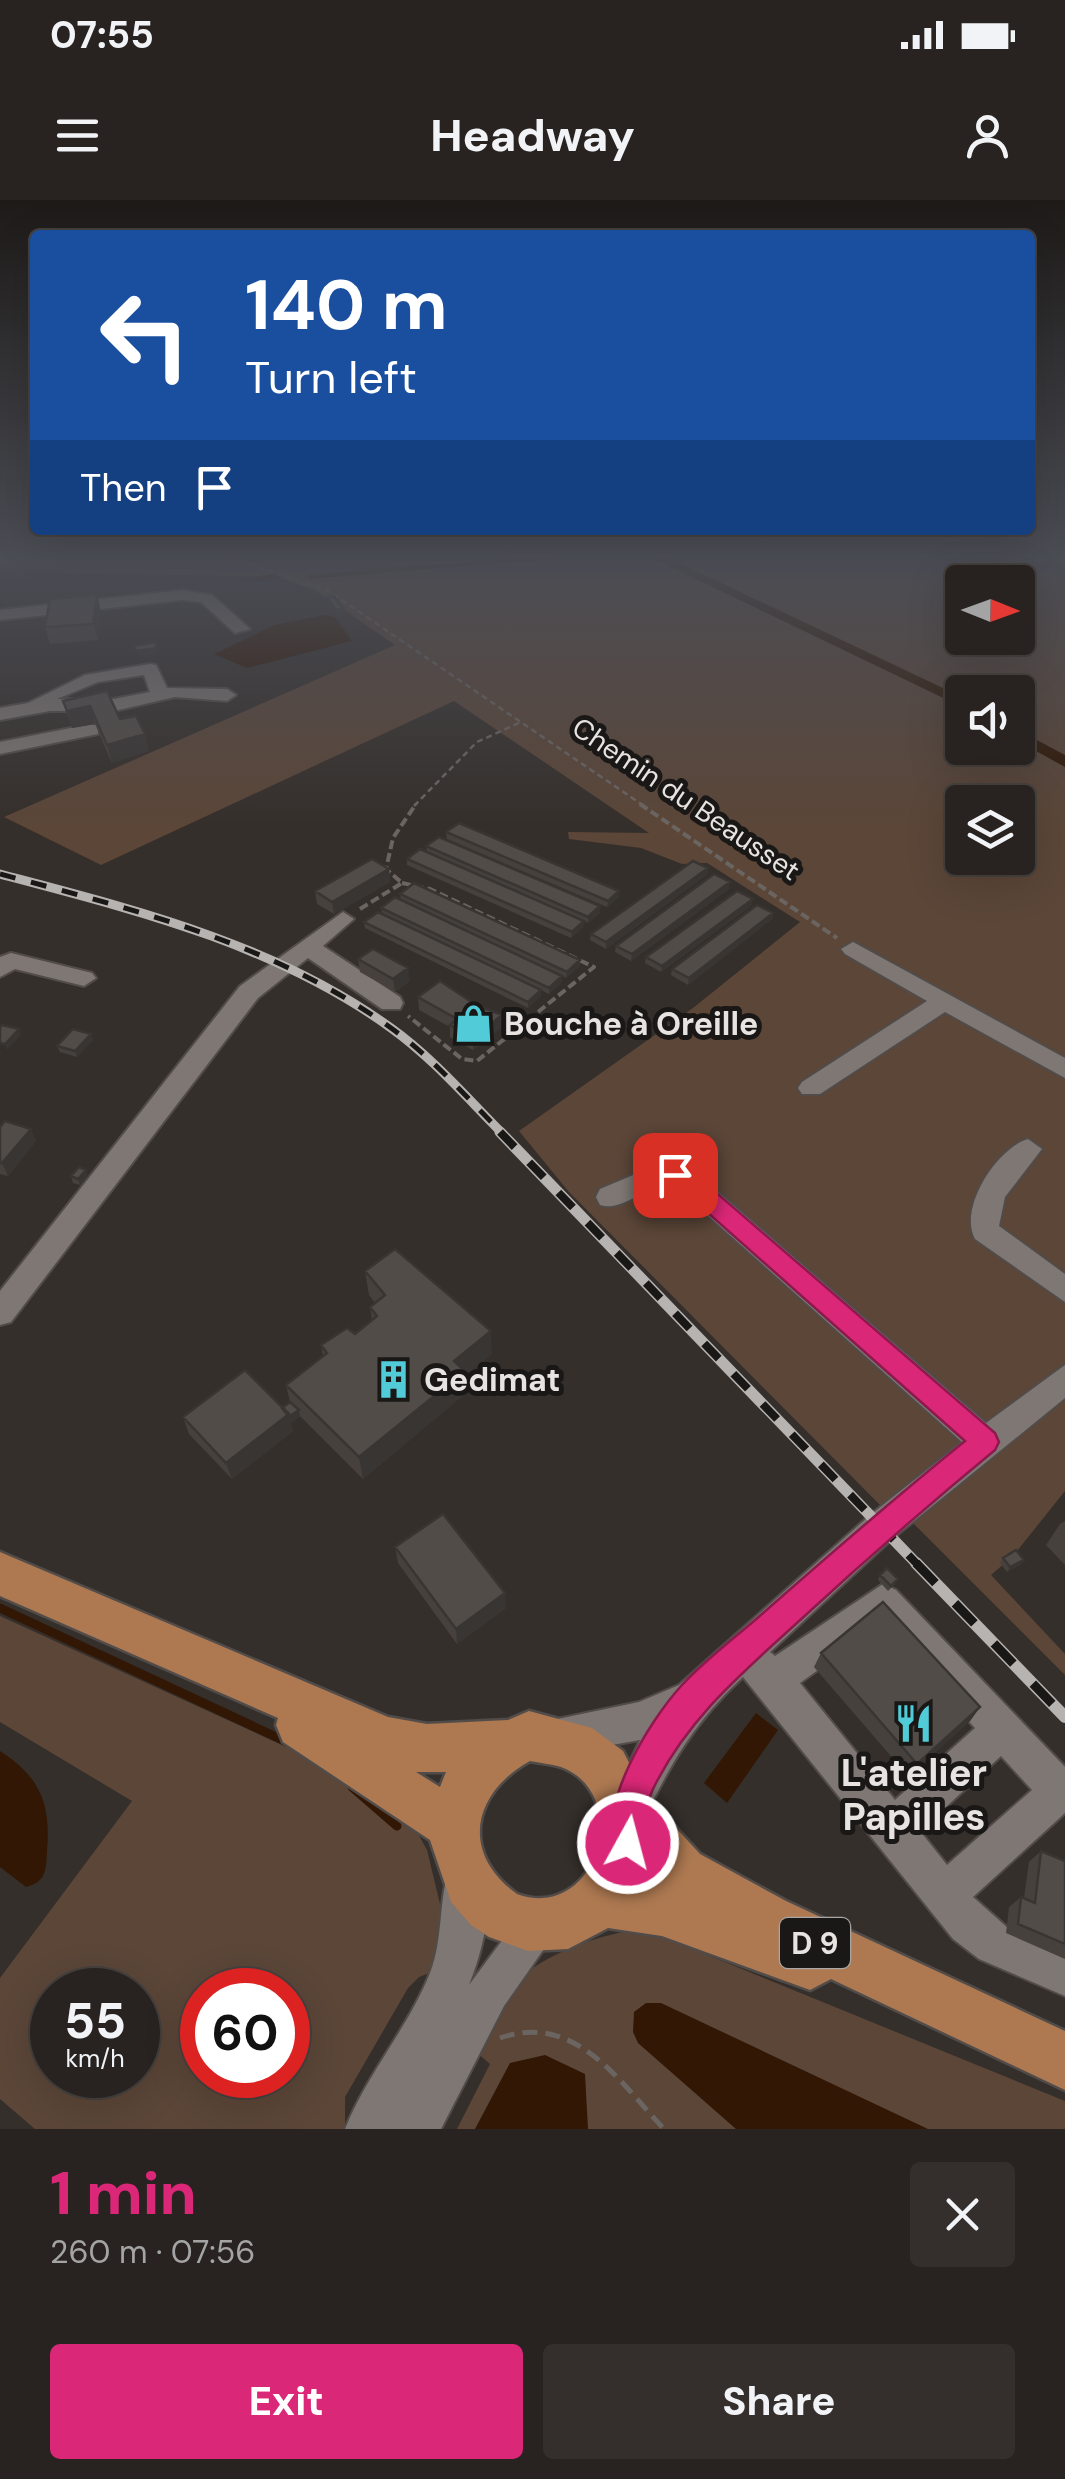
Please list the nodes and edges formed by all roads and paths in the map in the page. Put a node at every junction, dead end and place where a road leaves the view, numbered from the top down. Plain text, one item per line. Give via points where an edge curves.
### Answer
1 (408, 645) edge
2 (161, 695) junction
3 (227, 695) dead end
4 (31, 708) junction
5 (0, 714) edge
6 (520, 722) junction
7 (91, 730) edge
8 (0, 732) edge
9 (0, 748) edge
10 (402, 883) junction
11 (343, 919) joint
12 (306, 946) junction
13 (854, 950) joint
14 (0, 970) edge
15 (84, 978) dead end
16 (941, 1002) junction
17 (391, 1003) joint
18 (1065, 1070) edge
19 (811, 1088) dead end
20 (1028, 1148) dead end
21 (610, 1197) dead end
22 (1065, 1290) edge
23 (0, 1313) edge
24 (1065, 1379) edge
25 (985, 1442) junction
26 (0, 1574) edge
27 (136, 1636) junction
28 (758, 1666) junction
29 (692, 1698) junction
30 (1002, 1729) junction
31 (554, 1736) junction
32 (504, 1744) junction
33 (1062, 1793) edge
34 (627, 1812) junction
35 (893, 1829) junction
36 (459, 1849) junction
37 (944, 1896) junction
38 (602, 1900) junction
39 (539, 1926) junction
40 (1065, 1974) edge
41 (494, 2045) dead end
42 (1045, 2052) edge
43 (368, 2129) edge
44 (416, 2129) edge
45 (664, 2129) edge

1 - 6 path, Chemin du Beausset
2 - 3 street
2 - 4 street via 114,705
2 - 4 street via 150,670 128,671 86,677
4 - 5 street
4 - 8 street
6 - 10 path via 478,741 417,802 384,858
6 - 13 path, Chemin du Beausset
7 - 9 street
10 - 11 path
10 - 17 path via 430,889 594,967 477,1062 462,1059
11 - 12 street
12 - 17 street
12 - 23 street via 248,992
13 - 16 street
14 - 15 street via 11,960
16 - 18 street
16 - 19 street
20 - 22 street via 984,1211 986,1231
21 - 25 street via 650,1175 688,1182
24 - 25 street
25 - 28 street via 880,1527
26 - 27 main road
27 - 32 main road via 387,1740 428,1749
27 - 36 main road via 335,1744
28 - 29 street
28 - 30 street via 883,1602
28 - 35 street
29 - 31 street via 640,1721
29 - 34 street via 658,1745
30 - 33 street
30 - 35 street
31 - 32 main road
31 - 34 main road via 600,1760
32 - 36 main road via 470,1777
33 - 37 street
34 - 38 main road via 628,1843
34 - 42 main road, D 9 via 681,1873
35 - 37 street
36 - 39 main road via 494,1910
36 - 43 street via 468,1915 459,1960
37 - 40 street via 982,1937
38 - 39 main road via 562,1924
38 - 42 main road, D 9 via 662,1909
39 - 44 street via 489,1991
41 - 45 path via 519,2028 578,2042

